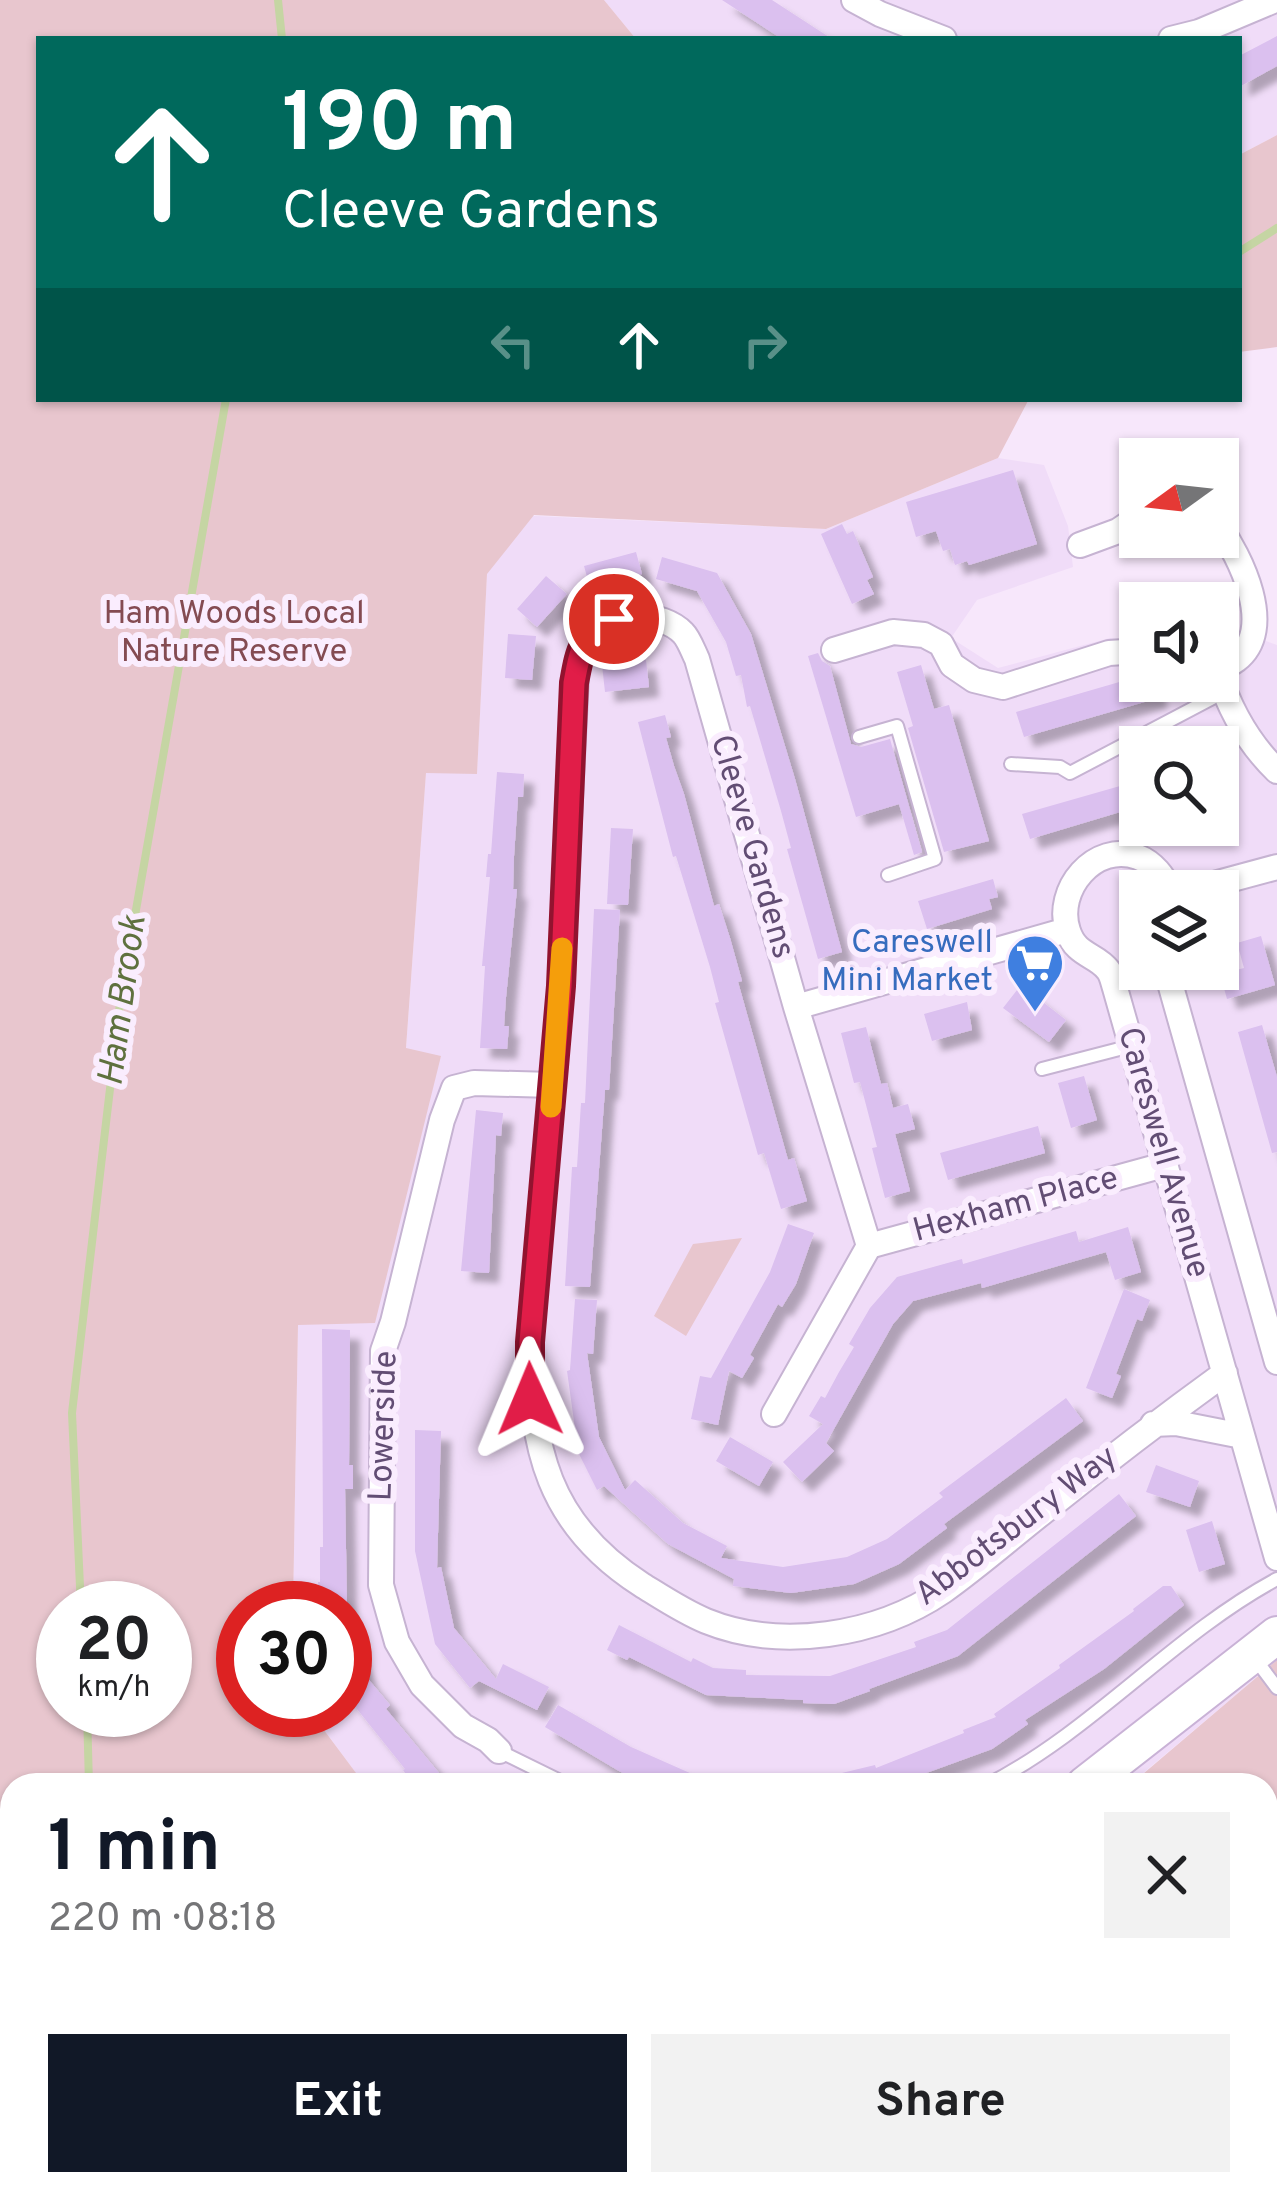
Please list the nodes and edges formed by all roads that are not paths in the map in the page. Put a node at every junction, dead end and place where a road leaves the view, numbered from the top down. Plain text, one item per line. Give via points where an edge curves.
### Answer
1 (854, 0) edge
2 (1275, 0) edge
3 (936, 36) edge
4 (1180, 36) edge
5 (1119, 530) edge
6 (1080, 544) dead end
7 (1238, 558) edge
8 (834, 650) dead end
9 (1119, 652) edge
10 (1239, 659) edge
11 (1182, 702) edge
12 (1231, 702) edge
13 (572, 721) joint
14 (859, 736) dead end
15 (1011, 764) dead end
16 (1277, 771) edge
17 (1277, 867) edge
18 (1157, 870) edge
19 (888, 875) dead end
20 (1239, 877) edge
21 (1067, 930) junction
22 (1172, 990) edge
23 (796, 1007) junction
24 (1131, 1046) junction
25 (1042, 1069) dead end
26 (553, 1085) junction
27 (1164, 1165) junction
28 (869, 1246) junction
29 (1277, 1362) edge
30 (1225, 1373) junction
31 (775, 1414) dead end
32 (1154, 1424) junction
33 (1242, 1436) junction
34 (1277, 1558) edge
35 (1277, 1579) edge
36 (1264, 1645) edge
37 (1277, 1688) edge
38 (499, 1751) joint
39 (544, 1773) edge
40 (1009, 1773) edge
41 (1100, 1773) edge

1 - 3 street
2 - 4 street
5 - 6 street
7 - 10 street via 1254,618
8 - 9 street via 893,632 924,635 974,680 1003,687
11 - 15 lane via 1070,773
12 - 16 street
13 - 23 street, Cleeve Gardens via 581,648 596,628 637,616 684,634
13 - 26 street, Abbotsbury Way
14 - 19 lane via 897,726 935,859
17 - 20 street
18 - 21 street via 1122,854 1084,868 1070,892
21 - 23 street
21 - 24 street, Careswell Avenue via 1079,951 1108,970
22 - 29 street, Careswell Avenue
23 - 28 street, Cleeve Gardens
24 - 25 lane
24 - 27 street, Careswell Avenue
26 - 32 street, Abbotsbury Way via 530,1342 540,1452 556,1496 584,1537 668,1602 754,1634 845,1631 894,1616 940,1593
26 - 38 street, Lowerside via 454,1088 383,1351 381,1585 397,1642 422,1685
27 - 28 street, Hexham Place
27 - 30 street, Careswell Avenue
28 - 31 street
30 - 32 street, Abbotsbury Way
30 - 33 street, Careswell Avenue
32 - 33 street, Abbotsbury Way
33 - 34 street, Careswell Avenue
35 - 40 lane
36 - 37 lane
36 - 41 street
38 - 39 lane, Lowerside

